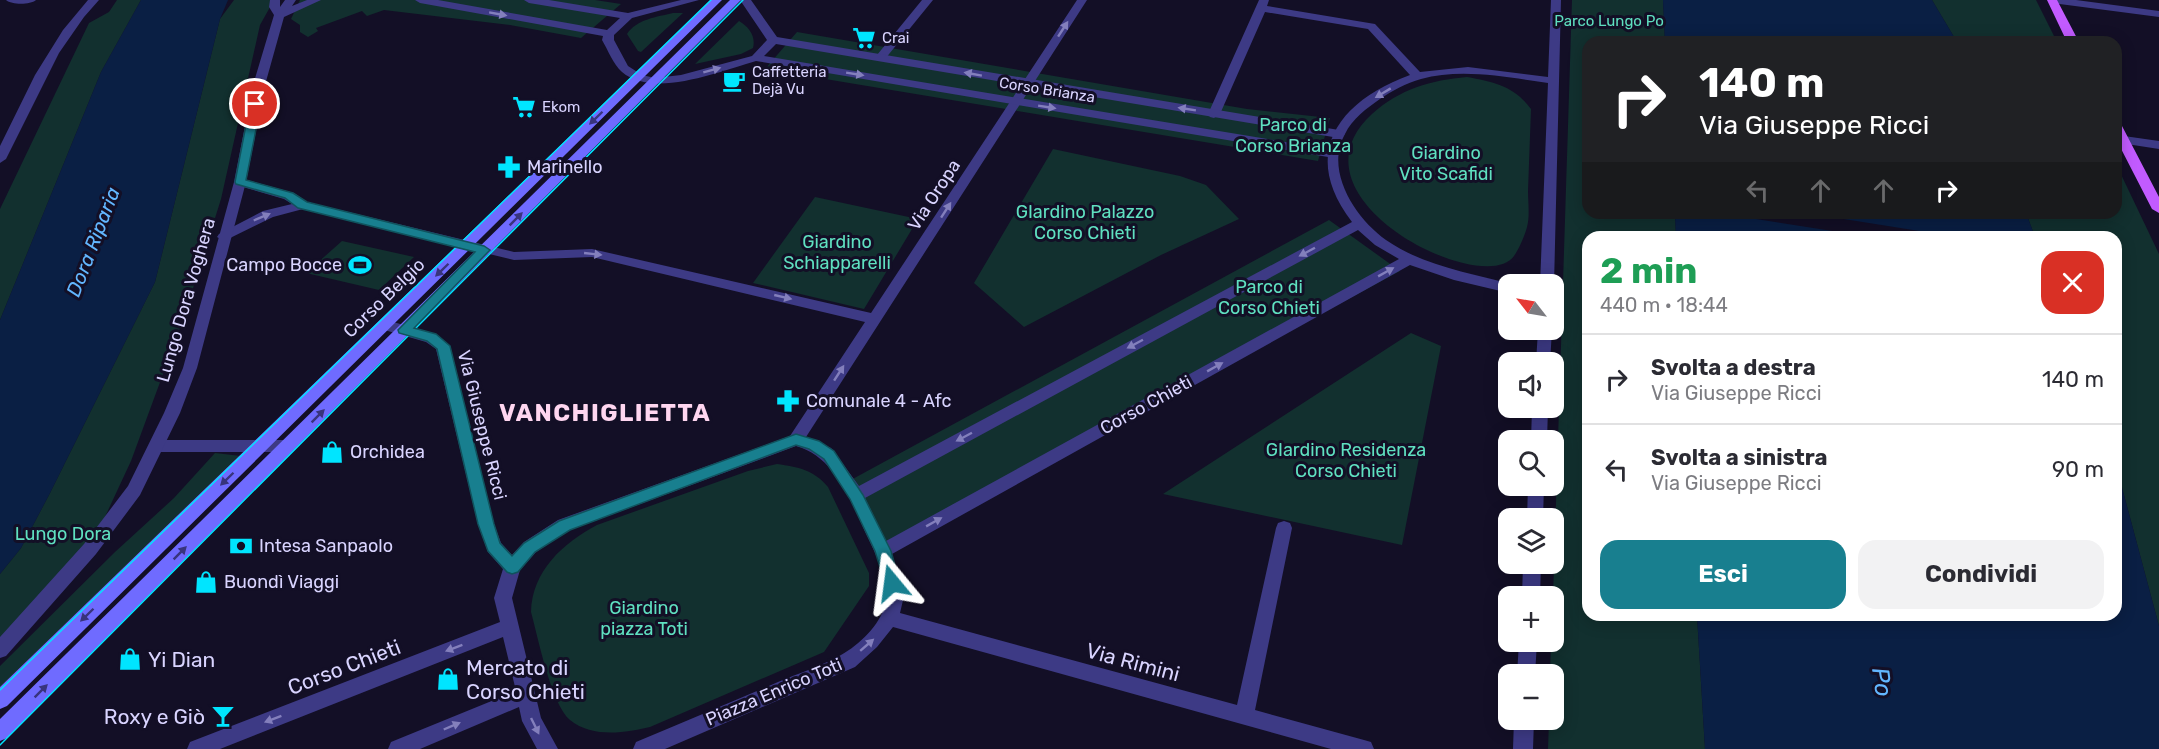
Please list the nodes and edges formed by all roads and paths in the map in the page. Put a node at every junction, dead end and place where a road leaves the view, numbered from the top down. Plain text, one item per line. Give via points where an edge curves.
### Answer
1 (11, 0) edge
2 (30, 0) edge
3 (75, 0) edge
4 (94, 0) edge
5 (275, 0) edge
6 (291, 0) edge
7 (316, 0) edge
8 (420, 0) edge
9 (529, 0) edge
10 (694, 0) edge
11 (717, 0) edge
12 (736, 0) edge
13 (745, 0) edge
14 (928, 0) edge
15 (1082, 0) edge
16 (1556, 0) edge
17 (2052, 0) edge
18 (1263, 4) edge
19 (2159, 14) edge
20 (79, 15) junction
21 (279, 15) junction
22 (628, 16) junction
23 (609, 34) junction
24 (2070, 36) edge
25 (773, 40) junction
26 (881, 57) junction
27 (756, 58) junction
28 (1418, 76) junction
29 (638, 78) junction
30 (655, 81) junction
31 (1554, 81) junction
32 (1028, 83) junction
33 (1016, 102) junction
34 (1214, 114) junction
35 (1339, 134) junction
36 (2122, 136) edge
37 (2124, 140) junction
38 (2159, 145) edge
39 (1334, 154) junction
40 (0, 159) edge
41 (240, 182) junction
42 (303, 205) junction
43 (2159, 209) edge
44 (1358, 224) junction
45 (224, 237) junction
46 (466, 246) junction
47 (484, 250) junction
48 (1410, 259) junction
49 (1547, 274) edge
50 (1498, 285) edge
51 (875, 319) junction
52 (386, 325) junction
53 (404, 330) junction
54 (796, 440) junction
55 (157, 446) junction
56 (260, 446) junction
57 (287, 447) junction
58 (856, 495) junction
59 (1284, 528) dead end
60 (883, 551) junction
61 (512, 567) junction
62 (890, 618) junction
63 (508, 626) junction
64 (0, 650) edge
65 (525, 696) junction
66 (0, 700) edge
67 (1245, 716) junction
68 (1524, 730) edge
69 (0, 732) edge
70 (197, 749) edge
71 (398, 749) edge
72 (548, 749) edge
73 (643, 749) edge
74 (1364, 749) edge
75 (1523, 749) edge

1 - 2 street
3 - 20 street via 81,8
4 - 20 street
5 - 21 street
6 - 21 street, Lungo Dora Voghera
7 - 21 street
8 -> 23 street
9 - 22 street
10 - 22 street
11 - 29 main road, Corso Belgio
12 - 30 main road, Corso Belgio
13 - 25 street
14 - 26 street
32 -> 15 street, Via Oropa
16 - 31 street
17 - 19 street
17 - 24 main road
18 - 28 street via 1371,26
18 - 34 street
20 - 40 street via 36,85
21 - 41 street, Lungo Dora Voghera via 259,85
22 - 23 street
23 - 29 street via 608,40 624,68
25 - 26 street, Corso Brianza
25 - 27 street
32 -> 26 street, Corso Brianza
30 -> 27 street
27 -> 33 street, Corso Brianza
28 - 31 street via 1500,72
28 -> 35 street via 1371,100
29 - 30 street
29 -> 46 main road, Corso Belgio
47 -> 30 main road, Corso Belgio
31 - 49 street
32 - 33 street, Via Oropa
34 -> 32 street, Corso Brianza
33 -> 39 street, Corso Brianza
51 -> 33 street, Via Oropa
34 - 35 street, Corso Brianza
35 - 39 street
36 - 37 main road
37 - 38 street
37 - 43 main road
39 - 44 street via 1339,189
41 - 42 street via 289,196
41 - 45 street, Lungo Dora Voghera
45 -> 42 street via 268,214
42 - 46 street
44 - 48 street
44 -> 58 street
45 - 55 street, Lungo Dora Voghera via 190,368
46 - 47 street
46 -> 52 main road, Corso Belgio
47 -> 51 street via 514,256 592,253
47 - 53 main road, Corso Belgio
48 - 50 street
60 -> 48 street, Corso Chieti
54 -> 51 street, Via Oropa
52 - 53 street, Via Giuseppe Ricci
52 - 56 main road, Corso Belgio
57 -> 53 main road, Corso Belgio
53 - 61 street, Via Giuseppe Ricci via 443,346 486,524 494,547
54 - 58 street via 829,455
54 - 61 street via 564,525 530,548
55 - 56 street
55 - 64 street, Lungo Dora Voghera via 134,490 90,549
56 - 57 street
56 -> 66 main road, Corso Belgio
69 -> 57 main road, Corso Belgio
58 - 60 street
59 - 67 street
60 - 62 street via 895,595
61 - 63 street via 503,598
62 - 67 street, Via Rimini
73 -> 62 street, Piazza Enrico Toti via 848,661 873,640
63 - 65 street
63 -> 70 street, Corso Chieti
71 -> 65 street
65 -> 72 street via 532,721
67 - 74 street, Via Rimini
68 - 75 street

